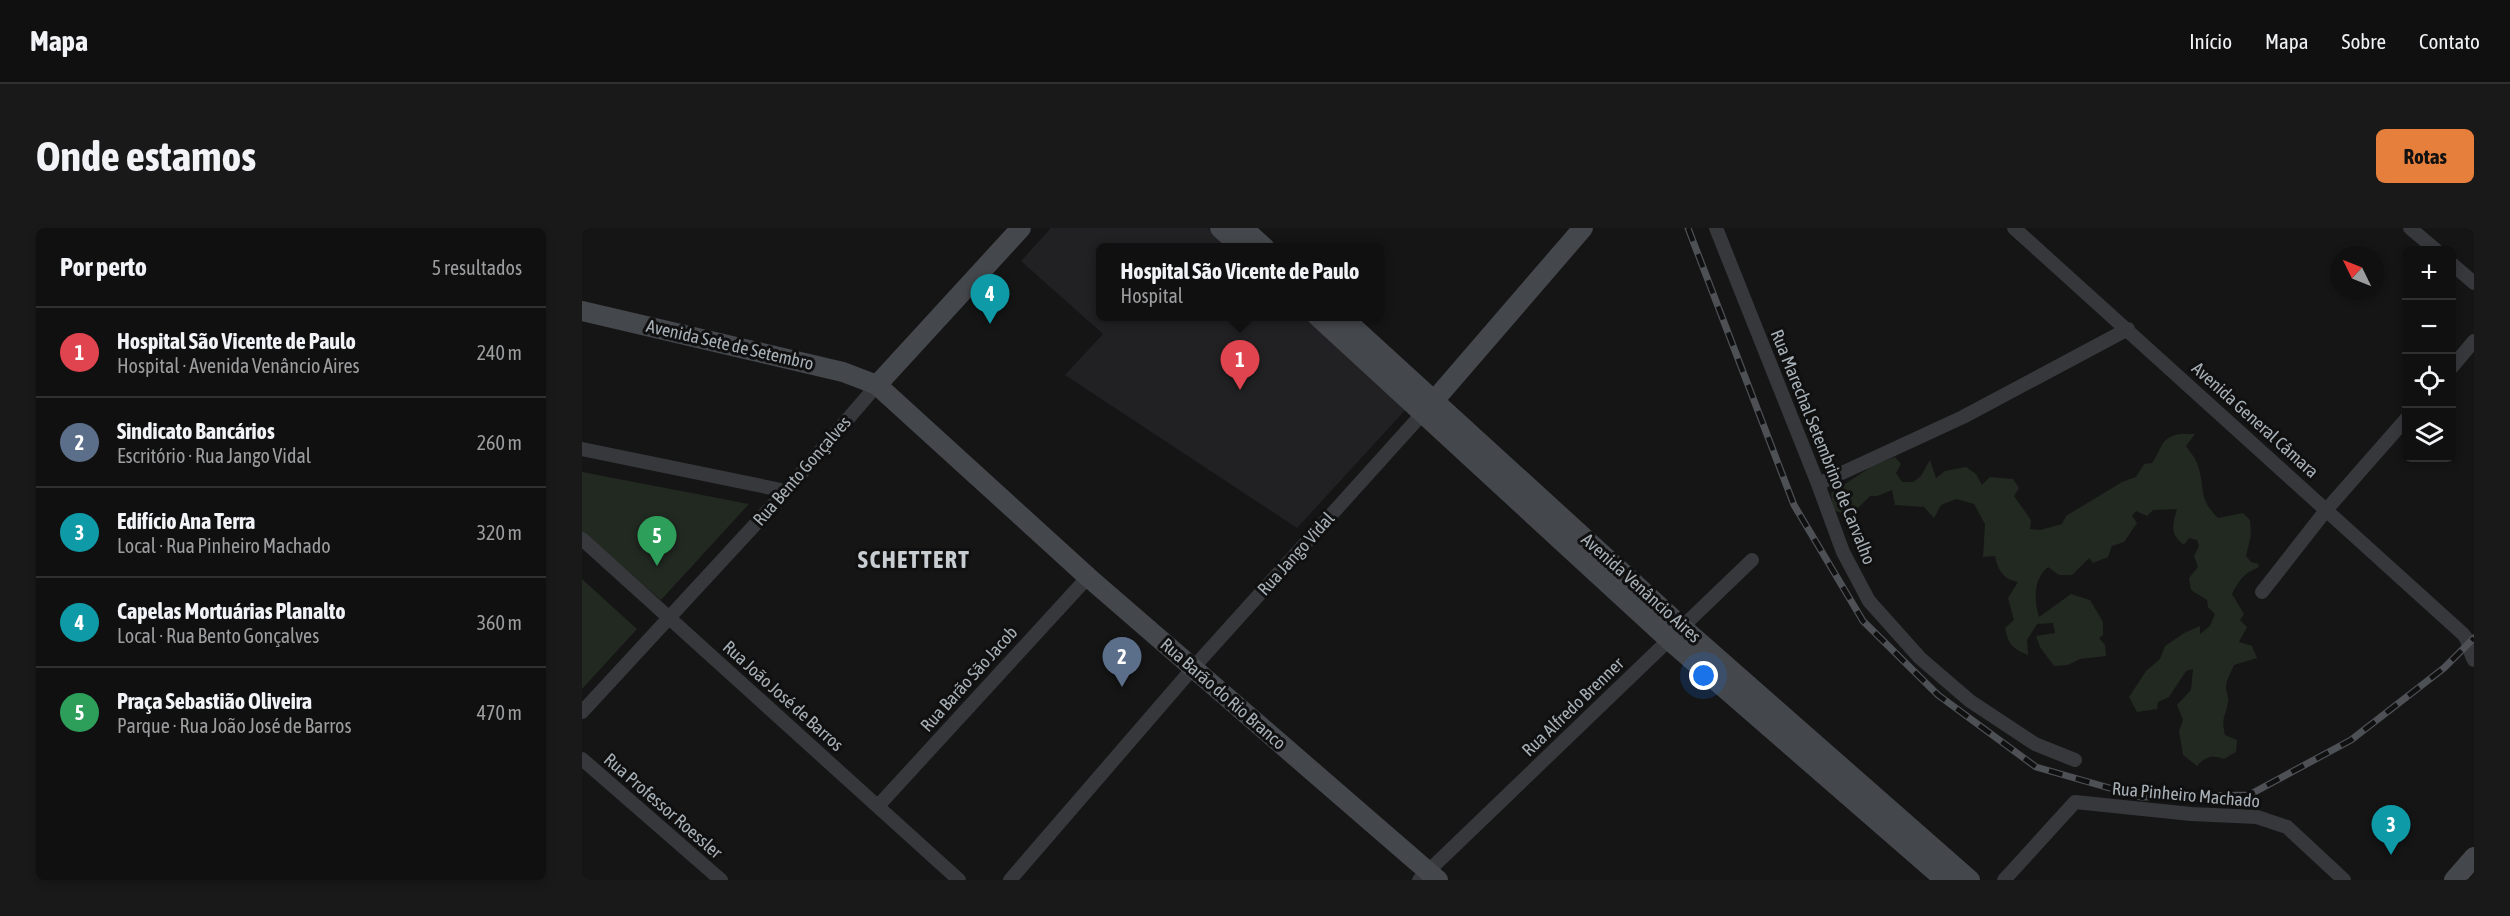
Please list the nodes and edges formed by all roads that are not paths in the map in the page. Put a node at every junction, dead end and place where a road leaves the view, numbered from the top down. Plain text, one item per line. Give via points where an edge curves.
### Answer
1 (1021, 228) edge
2 (1243, 228) edge
3 (1583, 228) edge
4 (1716, 228) edge
5 (2014, 228) edge
6 (2410, 228) edge
7 (1223, 229) edge
8 (1237, 243) edge
9 (1260, 243) edge
10 (2431, 246) edge
11 (2456, 268) edge
12 (2474, 283) edge
13 (582, 311) edge
14 (1323, 321) edge
15 (1346, 321) edge
16 (2128, 329) junction
17 (2474, 341) edge
18 (2456, 361) edge
19 (877, 385) junction
20 (1429, 407) junction
21 (2402, 423) edge
22 (582, 449) edge
23 (1818, 484) junction
24 (786, 491) junction
25 (2327, 509) junction
26 (582, 539) edge
27 (1752, 560) dead end
28 (1088, 577) junction
29 (2262, 592) dead end
30 (669, 617) junction
31 (1676, 633) junction
32 (2472, 642) edge
33 (2474, 660) edge
34 (1193, 668) junction
35 (582, 712) edge
36 (582, 759) edge
37 (2075, 760) dead end
38 (878, 806) junction
39 (2474, 857) edge
40 (1937, 872) edge
41 (1429, 877) edge
42 (721, 880) edge
43 (959, 880) edge
44 (1010, 880) edge
45 (1970, 880) edge
46 (2004, 880) edge
47 (2344, 880) edge
48 (2454, 880) edge

1 - 19 street, Rua Bento Gonçalves
2 - 9 street
3 - 20 street, Rua Jango Vidal
4 - 23 street, Rua Marechal Setembrino de Carvalho
5 - 16 street, Avenida General Câmara
6 - 10 street
7 - 8 street
11 - 12 street
13 - 19 street, Avenida Sete de Setembro via 843,372
14 - 20 street, Avenida Venâncio Aires
15 - 20 street, Avenida Venâncio Aires
16 - 23 street via 1963,417
16 - 25 street, Avenida General Câmara
17 - 18 street
19 - 24 street, Rua Bento Gonçalves
19 - 28 street, Rua Barão do Rio Branco
20 - 31 street, Avenida Venâncio Aires
20 - 34 street, Rua Jango Vidal
21 - 25 street
22 - 24 street
23 - 37 street, Rua Marechal Setembrino de Carvalho via 1843,552 1869,601 1920,658 1970,701 2035,744
24 - 30 street, Rua Bento Gonçalves
25 - 29 street
25 - 32 street, Avenida General Câmara
26 - 30 street, Rua João José de Barros
27 - 31 street, Rua Alfredo Brenner
28 - 34 street, Rua Barão do Rio Branco
28 - 38 street, Rua Barão São Jacob
30 - 35 street, Rua Bento Gonçalves
30 - 38 street, Rua João José de Barros
31 - 40 street, Avenida Venâncio Aires via 1827,766
31 - 41 street, Rua Alfredo Brenner
32 - 33 street, Avenida General Câmara
34 - 41 street, Rua Barão do Rio Branco
34 - 44 street, Rua Jango Vidal
36 - 42 street, Rua Professor Roessler
38 - 43 street, Rua João José de Barros
39 - 48 street
40 - 45 street, Avenida Venâncio Aires
46 - 47 street, Rua Pinheiro Machado via 2074,802 2256,817 2287,827

